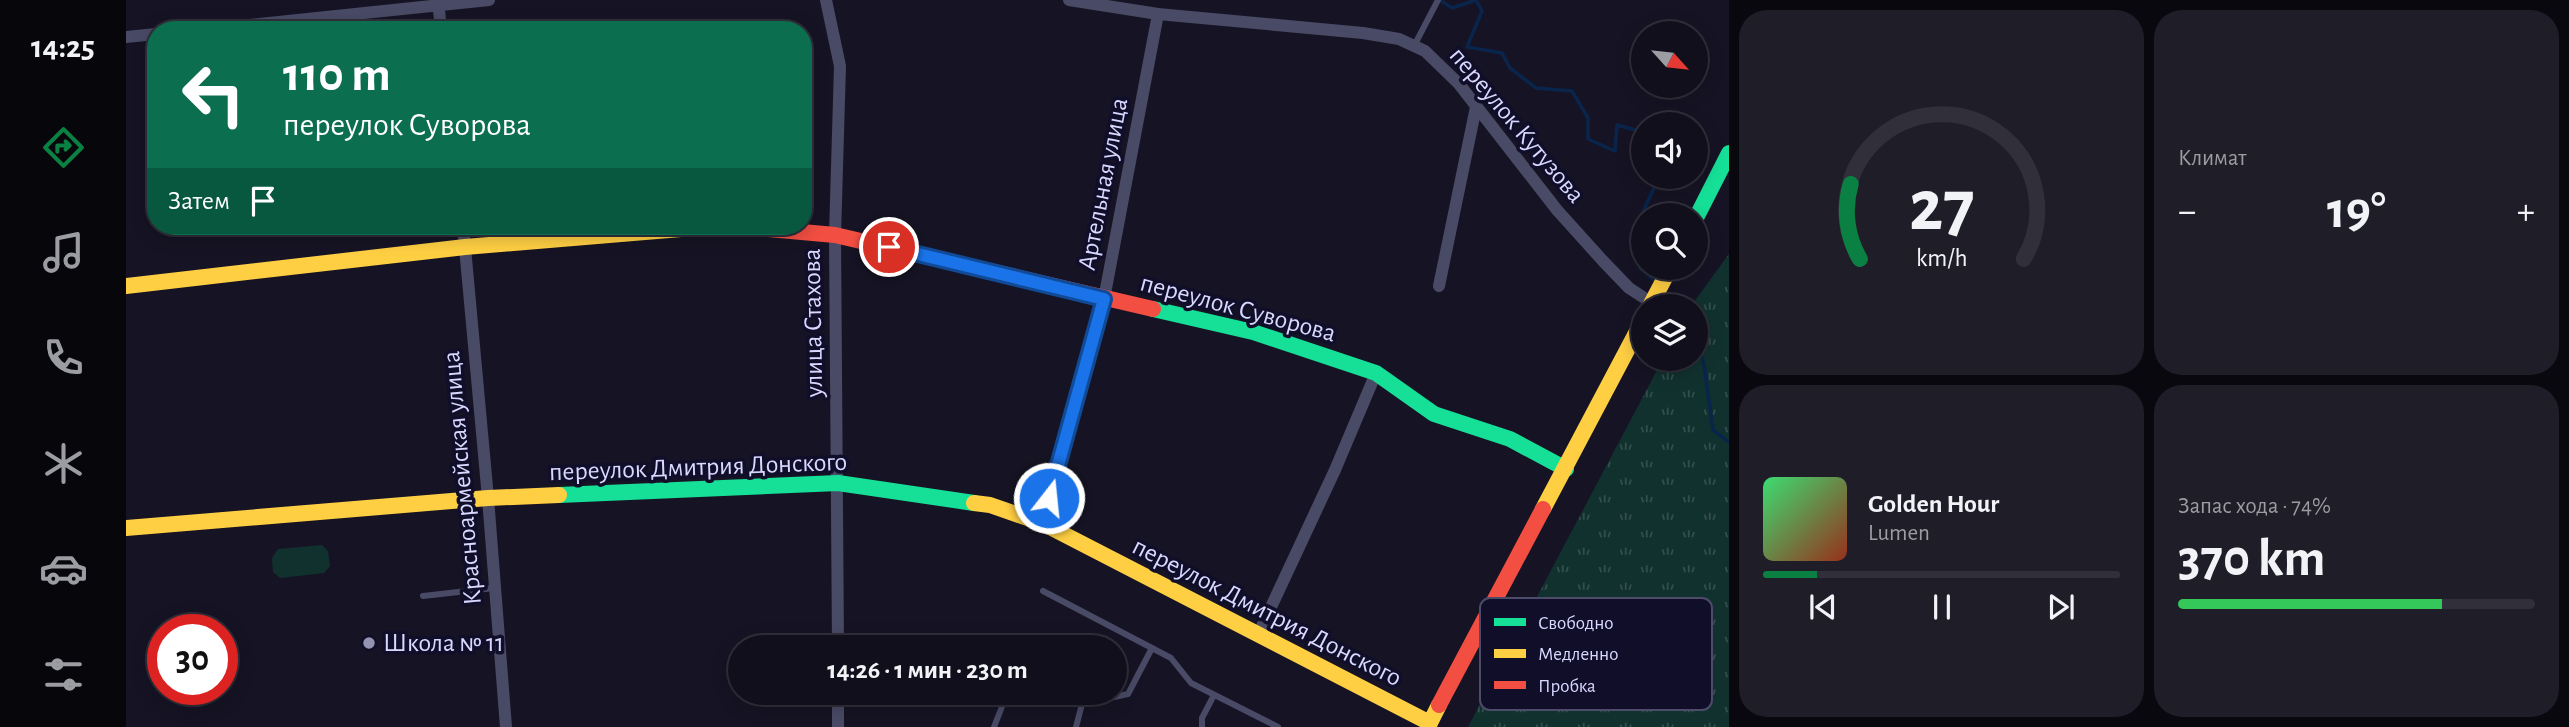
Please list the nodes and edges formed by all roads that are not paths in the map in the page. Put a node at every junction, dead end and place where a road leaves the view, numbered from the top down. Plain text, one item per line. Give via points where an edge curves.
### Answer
1 (489, 0) edge
2 (825, 0) edge
3 (1069, 0) edge
4 (1437, 2) edge
5 (438, 3) edge
6 (1111, 3) edge
7 (1158, 14) junction
8 (280, 21) edge
9 (440, 21) edge
10 (147, 35) edge
11 (126, 37) edge
12 (1414, 46) junction
13 (1476, 107) junction
14 (1729, 153) edge
15 (1704, 203) edge
16 (812, 233) edge
17 (464, 235) edge
18 (595, 235) edge
19 (835, 235) junction
20 (465, 247) junction
21 (126, 285) edge
22 (1439, 286) dead end
23 (1637, 294) edge
24 (1104, 299) junction
25 (1631, 343) edge
26 (1376, 373) junction
27 (1566, 469) junction
28 (838, 483) junction
29 (488, 498) junction
30 (1042, 523) junction
31 (126, 528) edge
32 (494, 588) junction
33 (1043, 591) dead end
34 (424, 596) dead end
35 (1498, 598) edge
36 (1480, 633) edge
37 (838, 635) edge
38 (1258, 635) junction
39 (1152, 648) junction
40 (1127, 694) edge
41 (1214, 695) junction
42 (838, 705) edge
43 (1003, 705) edge
44 (1082, 705) edge
45 (1431, 726) edge
46 (506, 727) edge
47 (838, 727) edge
48 (994, 727) edge
49 (1076, 727) edge
50 (1202, 727) edge
51 (1278, 727) edge

1 - 5 street
2 - 19 street, улица Стахова via 840,66
3 - 6 street, переулок Кутузова
4 - 12 lane
5 - 8 street
5 - 9 street
6 - 7 street, переулок Кутузова
7 - 12 street, переулок Кутузова via 1363,33
7 - 24 street, Артельная улица
10 - 11 street
12 - 13 street, переулок Кутузова via 1459,84
13 - 22 street
13 - 23 street, переулок Кутузова via 1566,220
14 - 15 street
16 - 19 street, переулок Суворова
17 - 20 street, Красноармейская улица
18 - 20 street, переулок Суворова
19 - 24 street, переулок Суворова
19 - 28 street, улица Стахова
20 - 21 street, переулок Суворова
20 - 29 street, Красноармейская улица
24 - 26 street, переулок Суворова via 1253,332
24 - 30 street, Артельная улица
25 - 27 street
26 - 27 street, переулок Суворова via 1434,414 1510,439
26 - 38 street
27 - 35 street
28 - 29 street, переулок Дмитрия Донского
28 - 30 street, переулок Дмитрия Донского via 990,505
28 - 37 street, улица Стахова
29 - 31 street, переулок Дмитрия Донского
29 - 32 street, Красноармейская улица
30 - 38 street, переулок Дмитрия Донского
32 - 34 lane
32 - 46 street, Красноармейская улица
33 - 39 lane
36 - 45 street
38 - 45 street, переулок Дмитрия Донского
39 - 40 lane
39 - 41 lane via 1171,658 1191,683
41 - 50 lane
41 - 51 lane
42 - 47 street
43 - 48 lane
44 - 49 lane

